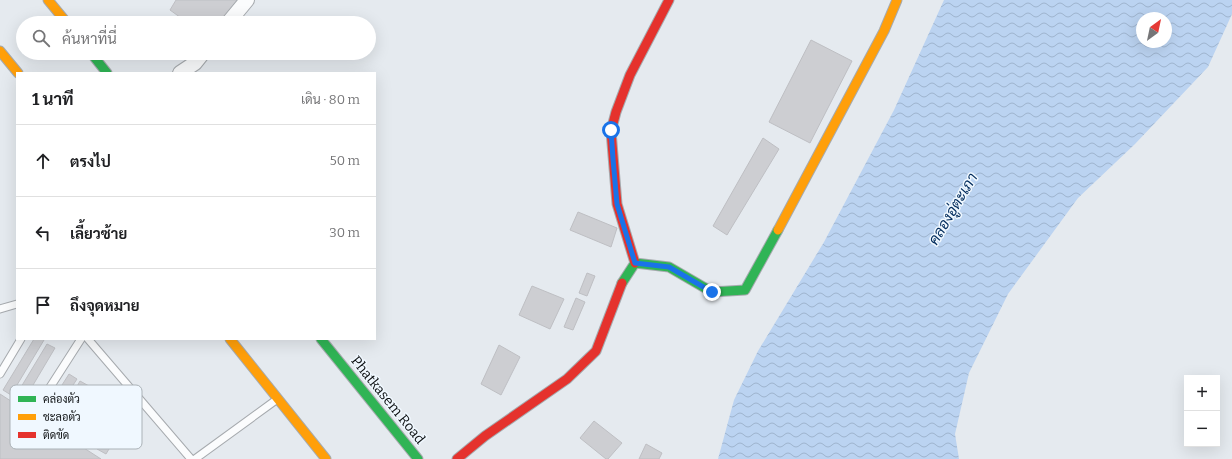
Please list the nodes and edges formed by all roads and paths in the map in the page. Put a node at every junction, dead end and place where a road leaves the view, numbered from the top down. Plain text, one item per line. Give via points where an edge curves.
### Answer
1 (48, 0) edge
2 (247, 0) edge
3 (669, 0) edge
4 (897, 0) edge
5 (61, 16) edge
6 (234, 16) edge
7 (0, 51) edge
8 (96, 60) edge
9 (198, 60) edge
10 (17, 72) edge
11 (105, 72) edge
12 (182, 72) edge
13 (635, 263) junction
14 (16, 304) edge
15 (0, 309) edge
16 (20, 340) edge
17 (79, 340) edge
18 (89, 340) edge
19 (231, 340) edge
20 (322, 340) edge
21 (0, 374) edge
22 (51, 385) edge
23 (127, 385) edge
24 (277, 399) junction
25 (142, 402) edge
26 (191, 459) edge
27 (196, 459) edge
28 (326, 459) edge
29 (418, 459) edge
30 (457, 459) edge

1 - 5 main road
2 - 6 street
3 - 13 main road via 630,75 611,130 617,204
4 - 13 main road via 880,38 745,290 712,292 669,267
7 - 10 main road
8 - 11 main road
9 - 12 street
13 - 30 main road via 623,280 596,351 567,379 485,436
14 - 15 lane
16 - 21 lane
17 - 22 lane
18 - 23 lane
19 - 24 main road
20 - 29 main road, Phatkasem Road
24 - 27 lane
24 - 28 main road
25 - 26 lane

